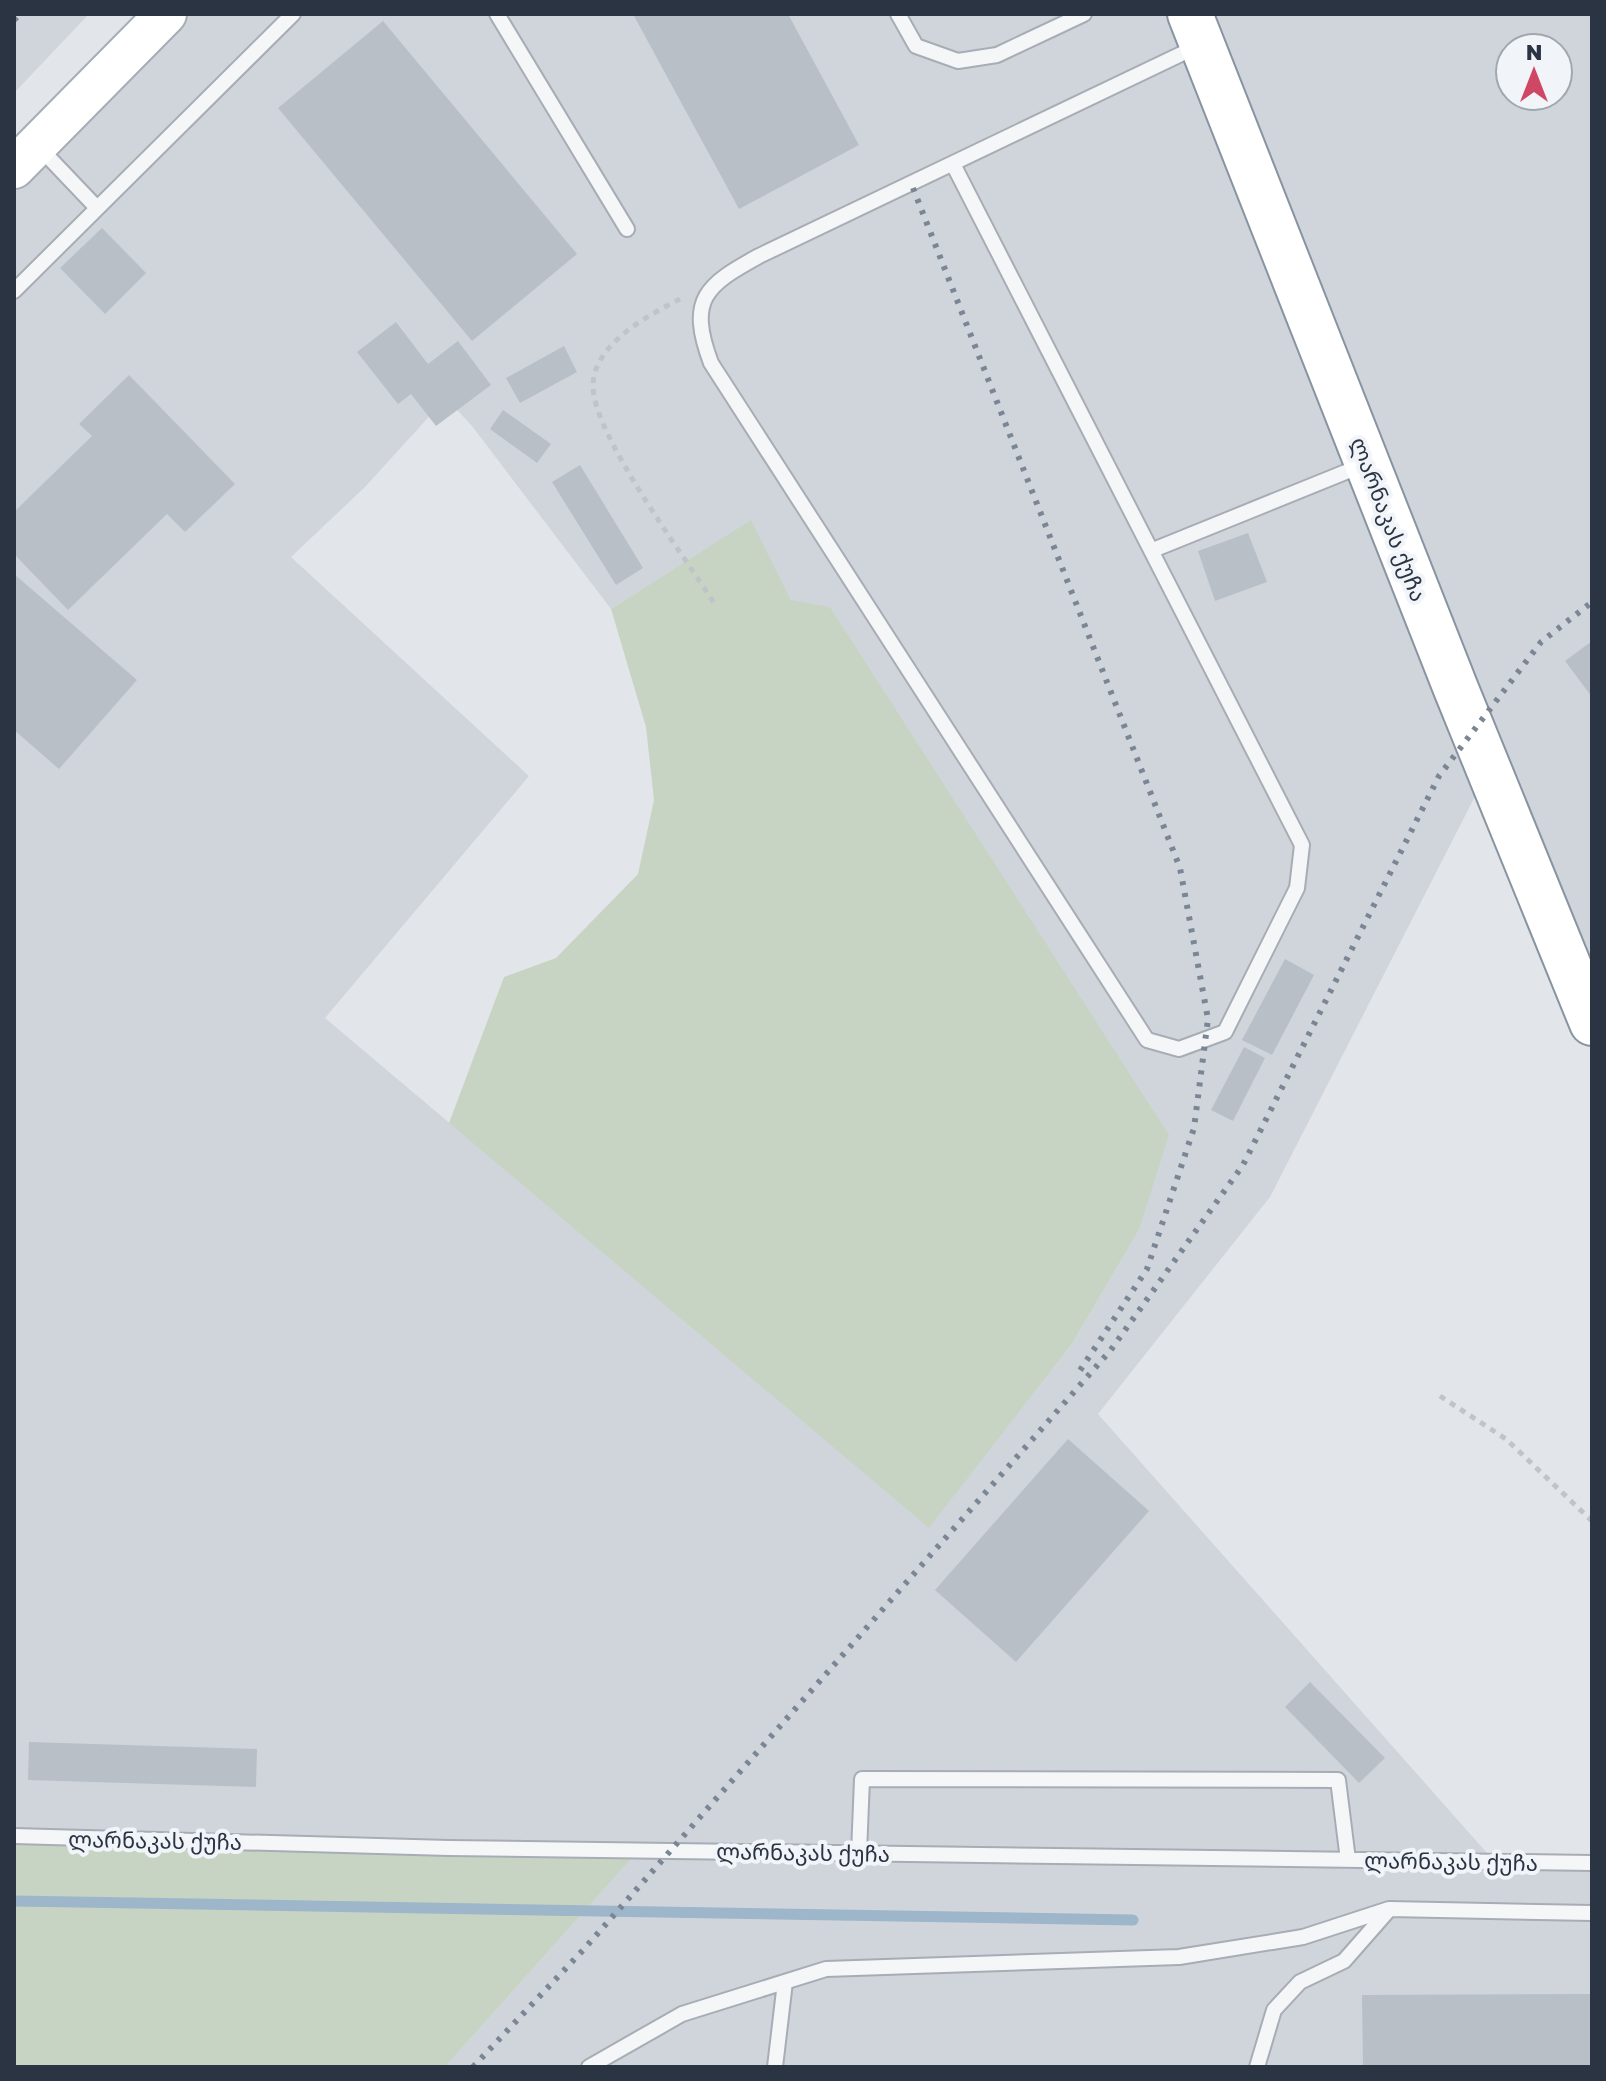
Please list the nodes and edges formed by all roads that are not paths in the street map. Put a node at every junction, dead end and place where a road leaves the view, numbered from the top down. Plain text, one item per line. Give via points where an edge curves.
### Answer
1 (166, 14) edge
2 (293, 14) edge
3 (497, 14) edge
4 (898, 14) edge
5 (1084, 14) edge
6 (1196, 29) edge
7 (26, 157) edge
8 (953, 164) junction
9 (97, 208) junction
10 (627, 229) dead end
11 (14, 291) edge
12 (1367, 463) junction
13 (1153, 550) junction
14 (1592, 1023) edge
15 (14, 1836) edge
16 (859, 1853) junction
17 (1348, 1860) junction
18 (1592, 1863) edge
19 (1389, 1909) junction
20 (1592, 1913) edge
21 (785, 1982) junction
22 (589, 2067) edge
23 (775, 2067) edge
24 (1257, 2067) edge

1 - 7 main road
2 - 9 lane
3 - 10 lane
4 - 5 lane via 916,46 958,61 997,55
6 - 8 lane
6 - 12 highway, ლარნაკას ქუჩა
7 - 9 lane
8 - 13 lane
8 - 13 lane via 718,278 705,296 702,340 711,363 1147,1040 1179,1049 1225,1032 1297,888 1302,845
9 - 11 lane
12 - 13 lane
12 - 14 highway, ლარნაკას ქუჩა
15 - 16 lane, ლარნაკას ქუჩა
16 - 17 lane, ლარნაკას ქუჩა
16 - 17 lane via 862,1779 1338,1780
17 - 18 lane, ლარნაკას ქუჩა
19 - 20 lane
19 - 21 lane via 1303,1937 1235,1951 826,1969
19 - 24 lane via 1344,1961 1300,1982 1274,2010
21 - 22 lane via 682,2014
21 - 23 lane

